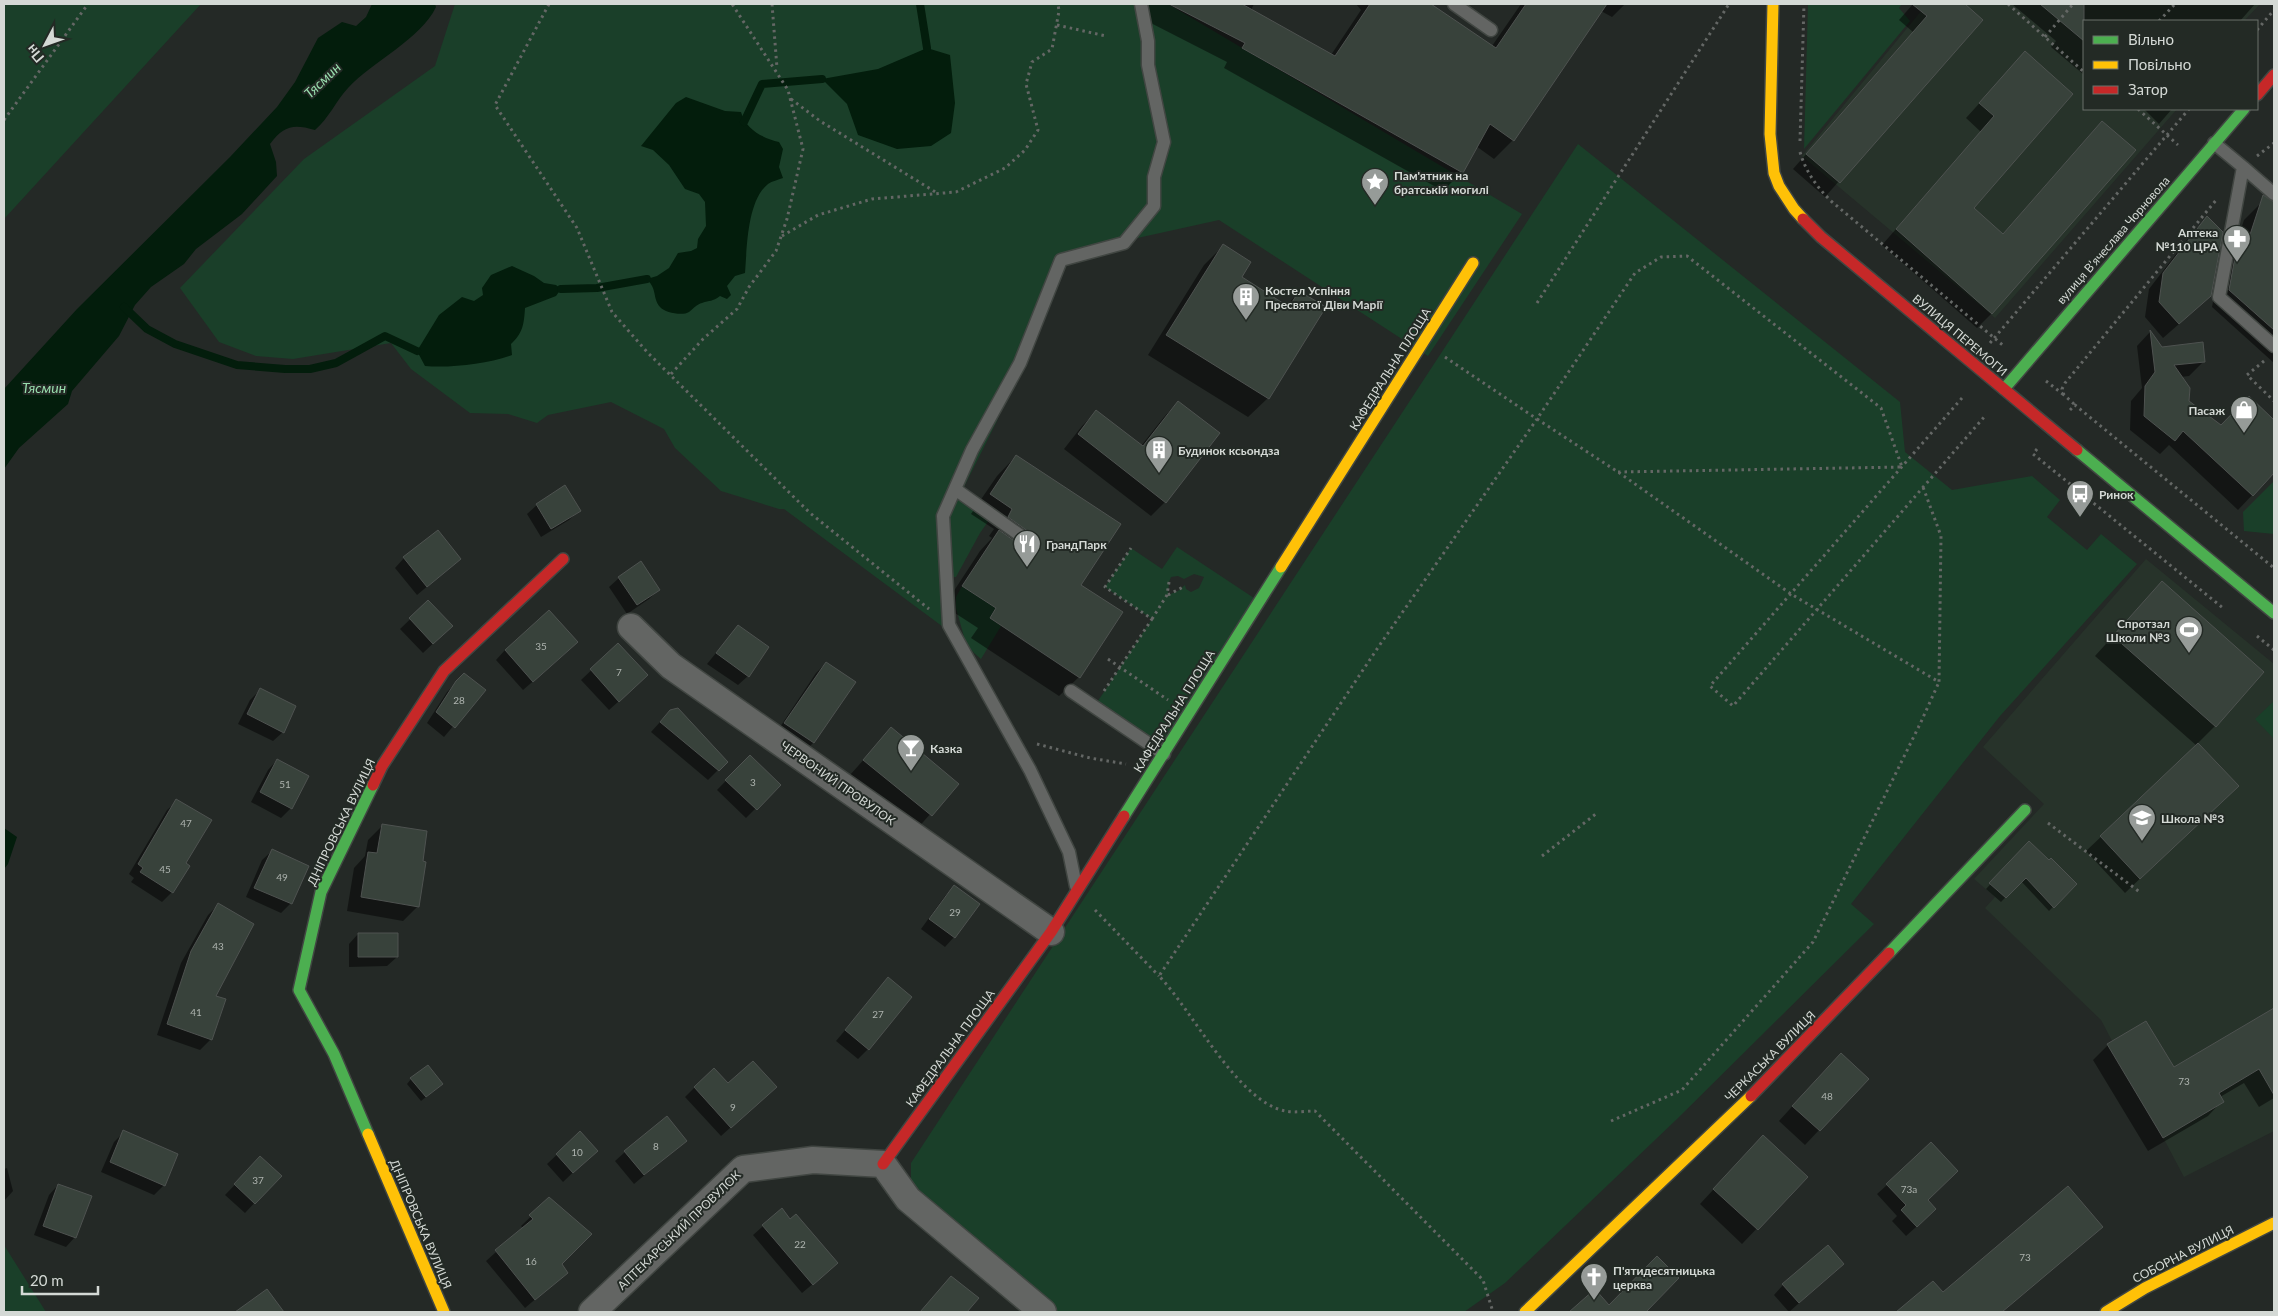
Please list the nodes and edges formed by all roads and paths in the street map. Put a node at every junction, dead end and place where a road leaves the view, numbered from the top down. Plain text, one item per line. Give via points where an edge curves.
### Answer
1 (88, 4) edge
2 (549, 4) edge
3 (732, 4) edge
4 (772, 4) edge
5 (1058, 4) edge
6 (1141, 4) edge
7 (1454, 4) edge
8 (1729, 4) edge
9 (1763, 4) edge
10 (1804, 4) edge
11 (2008, 4) edge
12 (2073, 4) edge
13 (2175, 4) edge
14 (1773, 8) edge
15 (2274, 10) edge
16 (2160, 20) edge
17 (1056, 25) junction
18 (2258, 29) edge
19 (1491, 30) dead end
20 (1106, 36) dead end
21 (2045, 37) junction
22 (777, 71) junction
23 (2083, 71) edge
24 (2274, 75) edge
25 (2258, 94) edge
26 (790, 98) junction
27 (2139, 110) edge
28 (2188, 110) edge
29 (2243, 110) edge
30 (4, 120) edge
31 (2166, 135) junction
32 (2214, 143) junction
33 (2198, 163) junction
34 (2243, 167) junction
35 (938, 194) junction
36 (2274, 194) edge
37 (2217, 198) dead end
38 (781, 237) junction
39 (1472, 263) dead end
40 (1536, 303) dead end
41 (1994, 337) junction
42 (1423, 343) junction
43 (2274, 346) edge
44 (2267, 358) dead end
45 (2026, 364) junction
46 (670, 374) junction
47 (2004, 389) junction
48 (2064, 395) junction
49 (1962, 398) dead end
50 (2274, 401) edge
51 (2075, 404) dead end
52 (1985, 416) dead end
53 (1537, 419) junction
54 (1902, 468) junction
55 (1618, 472) junction
56 (1923, 487) junction
57 (955, 489) junction
58 (1031, 543) dead end
59 (1131, 548) dead end
60 (563, 559) dead end
61 (1168, 582) dead end
62 (1183, 587) dead end
63 (1791, 594) junction
64 (1167, 595) junction
65 (1816, 610) junction
66 (2274, 613) edge
67 (1152, 619) junction
68 (949, 625) junction
69 (631, 627) dead end
70 (1108, 659) dead end
71 (1120, 667) junction
72 (1939, 682) junction
73 (1071, 691) dead end
74 (1094, 706) junction
75 (1189, 714) junction
76 (1002, 718) junction
77 (1161, 758) junction
78 (2025, 810) joint
79 (1597, 813) dead end
80 (1542, 856) dead end
81 (1077, 891) junction
82 (2141, 893) dead end
83 (1051, 932) junction
84 (1159, 976) junction
85 (1610, 1121) dead end
86 (883, 1164) junction
87 (2274, 1223) edge
88 (444, 1312) edge
89 (592, 1312) edge
90 (1043, 1312) edge
91 (1493, 1312) edge
92 (1525, 1312) edge
93 (2106, 1312) edge

1 - 30 path
2 - 46 path via 495,105 577,228 612,312
3 - 22 path
4 - 22 path
5 - 17 path
6 - 57 lane via 1148,41 1148,65 1164,142 1154,177 1154,206 1124,243 1061,260 1020,363 972,450
7 - 19 lane
8 - 40 path
9 - 14 lane
10 - 41 path via 1799,149 1804,165 1816,186
11 - 21 path
12 - 21 path
13 - 16 path
14 - 47 street, ВУЛИЦЯ ПЕРЕМОГИ via 1770,134 1774,173 1780,186 1794,209 1821,237
15 - 18 path
17 - 20 path
17 - 35 path via 1052,49 1032,62 1026,84 1038,130 1025,150 1005,168 956,192
21 - 23 path
22 - 26 path
24 - 25 street
26 - 35 path via 828,126
26 - 38 path via 803,149 798,180
27 - 31 path
28 - 31 path
29 - 32 street, вулиця Вʼячеслава Чорновола
31 - 33 path
31 - 41 path
32 - 33 street, вулиця Вʼячеслава Чорновола
32 - 34 lane
33 - 45 street, вулиця Вʼячеслава Чорновола
34 - 36 lane
34 - 43 lane via 2219,297
35 - 38 path via 872,199 844,206 818,215
37 - 48 path via 2065,383
38 - 46 path via 776,251 749,286 737,309
39 - 42 street, КАФЕДРАЛЬНА ПЛОЩА
41 - 45 path
42 - 53 path
42 - 75 street, КАФЕДРАЛЬНА ПЛОЩА
44 - 50 path via 2247,375
45 - 47 street, вулиця Вʼячеслава Чорновола
45 - 48 path
46 - 68 path via 810,513
47 - 66 street, ВУЛИЦЯ ПЕРЕМОГИ
48 - 51 path
49 - 54 path
52 - 56 path
53 - 54 path via 1635,273 1661,257 1687,256 1880,408
53 - 55 path
53 - 84 path via 1379,646
54 - 55 path
54 - 63 path
55 - 63 path
56 - 65 path
56 - 72 path via 1941,536
57 - 58 lane
57 - 68 lane via 943,516
59 - 67 path via 1105,587
60 - 88 street, ДНІПРОВСЬКА ВУЛИЦЯ via 444,671 382,766 321,892 299,990 334,1054
61 - 64 path
62 - 64 path
63 - 65 path
63 - 65 path via 1710,686 1733,706
64 - 67 path
65 - 72 path
67 - 71 path
68 - 76 lane
69 - 83 street, ЧЕРВОНИЙ ПРОВУЛОК via 671,666
70 - 71 path
71 - 74 path
71 - 75 path
72 - 85 path via 1813,942 1682,1090
73 - 74 lane
74 - 77 lane
75 - 77 street, КАФЕДРАЛЬНА ПЛОЩА
76 - 77 path via 1038,744 1063,752 1128,765
76 - 81 lane via 1069,852
77 - 81 street, КАФЕДРАЛЬНА ПЛОЩА
78 - 82 path via 2056,828
78 - 92 street, ЧЕРКАСЬКА ВУЛИЦЯ via 1771,1077
79 - 80 path
81 - 83 street, КАФЕДРАЛЬНА ПЛОЩА
81 - 84 path
83 - 86 street, КАФЕДРАЛЬНА ПЛОЩА
84 - 91 path via 1175,992 1238,1079 1258,1099 1284,1111 1315,1111 1482,1280
86 - 89 street, АПТЕКАРСЬКИЙ ПРОВУЛОК via 813,1160 743,1169
86 - 90 street via 908,1199
87 - 93 street, СОБОРНА ВУЛИЦЯ via 2145,1288

